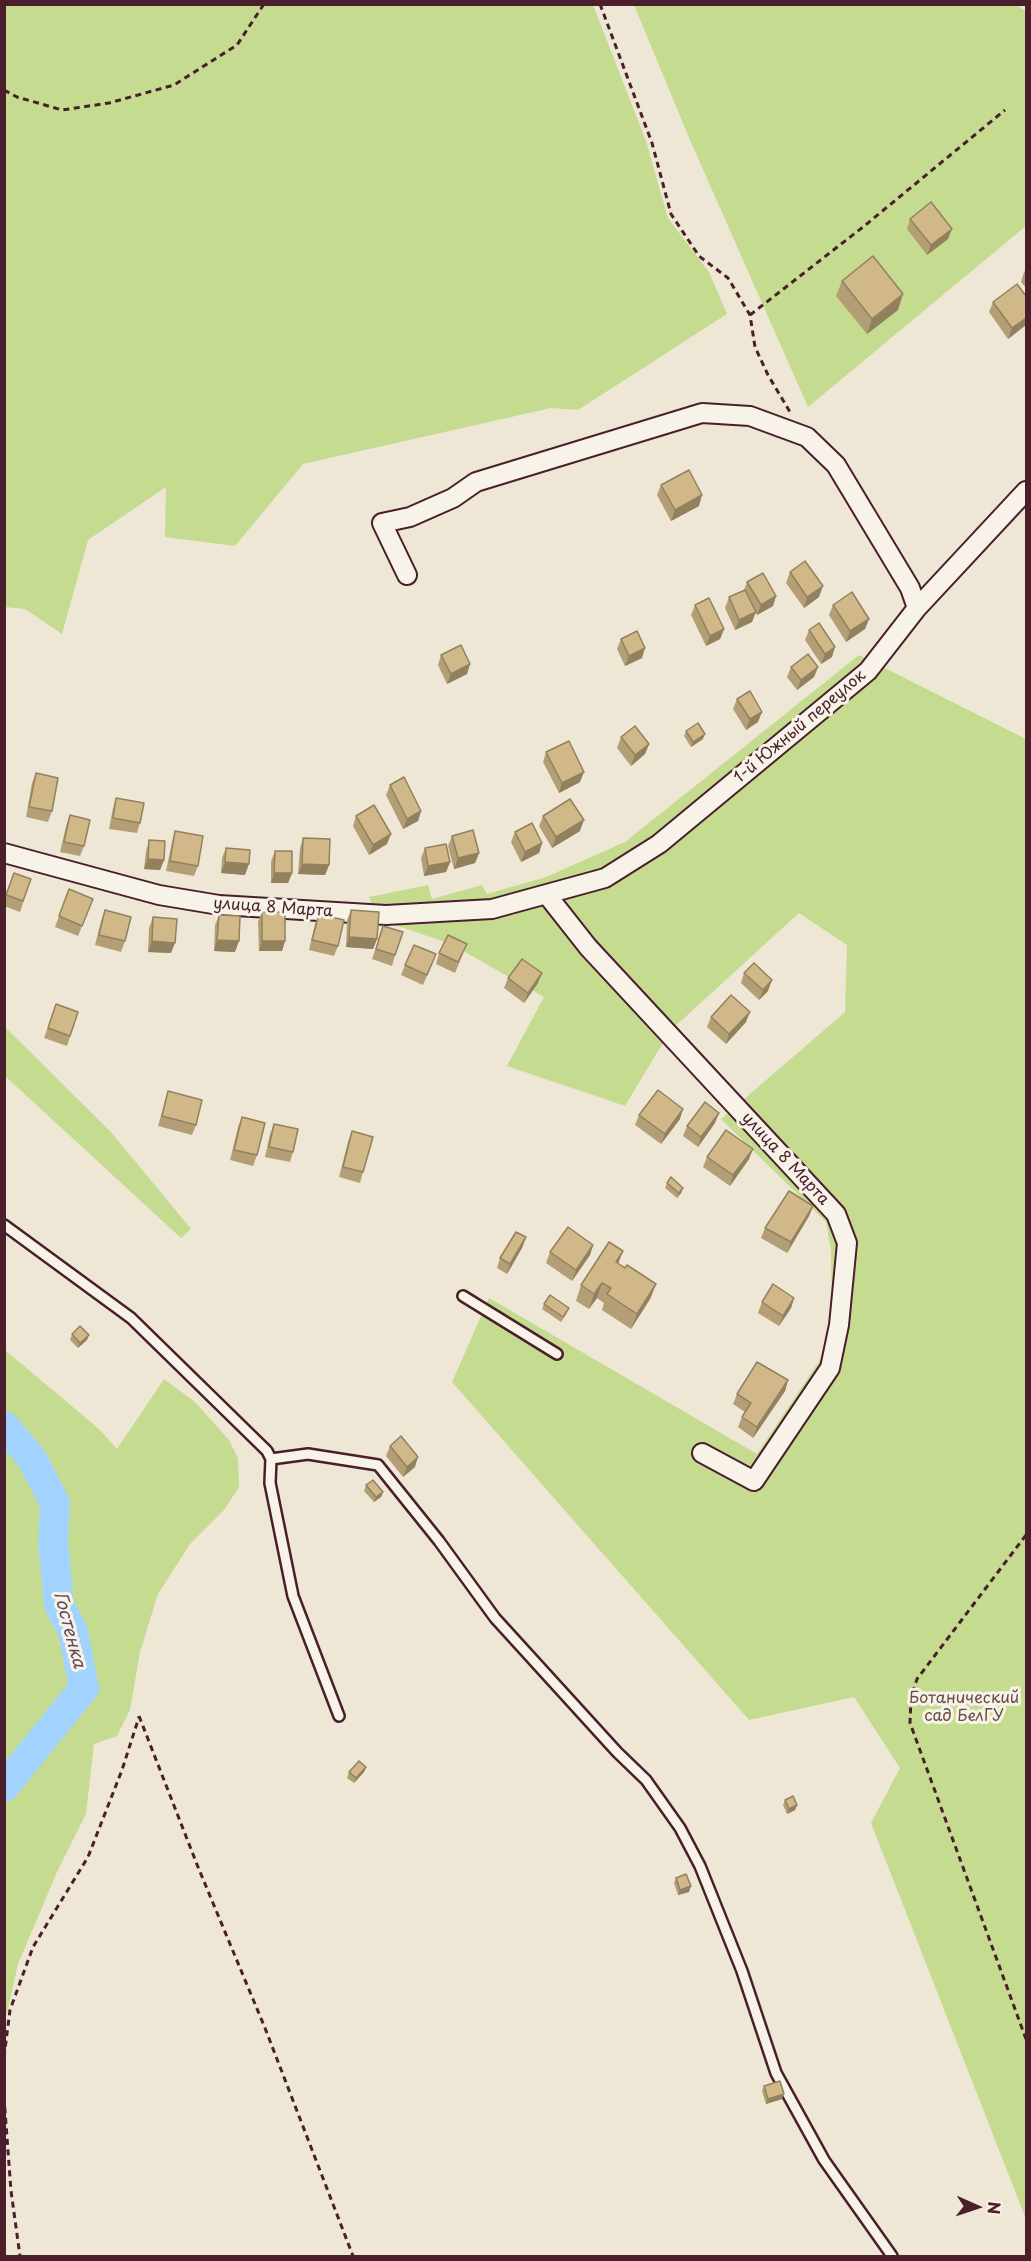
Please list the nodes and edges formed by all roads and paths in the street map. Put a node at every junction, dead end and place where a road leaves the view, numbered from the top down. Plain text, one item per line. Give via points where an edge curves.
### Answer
1 (264, 4) edge
2 (600, 4) edge
3 (4, 90) edge
4 (1005, 110) dead end
5 (750, 315) junction
6 (791, 414) dead end
7 (1026, 491) edge
8 (407, 575) dead end
9 (917, 608) junction
10 (658, 844) joint
11 (4, 853) edge
12 (547, 895) junction
13 (4, 1225) edge
14 (463, 1296) dead end
15 (557, 1354) dead end
16 (702, 1453) dead end
17 (271, 1459) junction
18 (1026, 1535) edge
19 (339, 1716) dead end
20 (1026, 2038) edge
21 (4, 2057) edge
22 (4, 2097) edge
23 (20, 2256) edge
24 (353, 2256) edge
25 (892, 2256) edge

1 - 3 path via 237,45 174,85 109,104 62,110
2 - 5 path via 652,143 671,214 699,256 728,278
4 - 5 path
5 - 6 path via 755,347
7 - 9 street, 1-й Южный переулок
8 - 9 street via 382,523 410,517 453,498 476,482 702,413 750,416 807,436 836,465 910,588
9 - 10 street, 1-й Южный переулок via 868,671
10 - 12 street, улица 8 Марта via 605,878
11 - 12 street, улица 8 Марта via 159,895 219,905 386,915 492,909
12 - 16 street, улица 8 Марта via 588,947 836,1214 847,1243 839,1325 830,1368 754,1481
13 - 17 lane via 131,1318
14 - 15 lane
17 - 19 lane via 270,1483 293,1596
17 - 25 lane via 309,1454 378,1465 495,1618 646,1780 680,1828 700,1866 742,1971 776,2073 824,2160
18 - 20 path via 917,1679 911,1697 910,1723
21 - 24 path via 10,2010 33,1947 88,1857 140,1716
22 - 23 path

